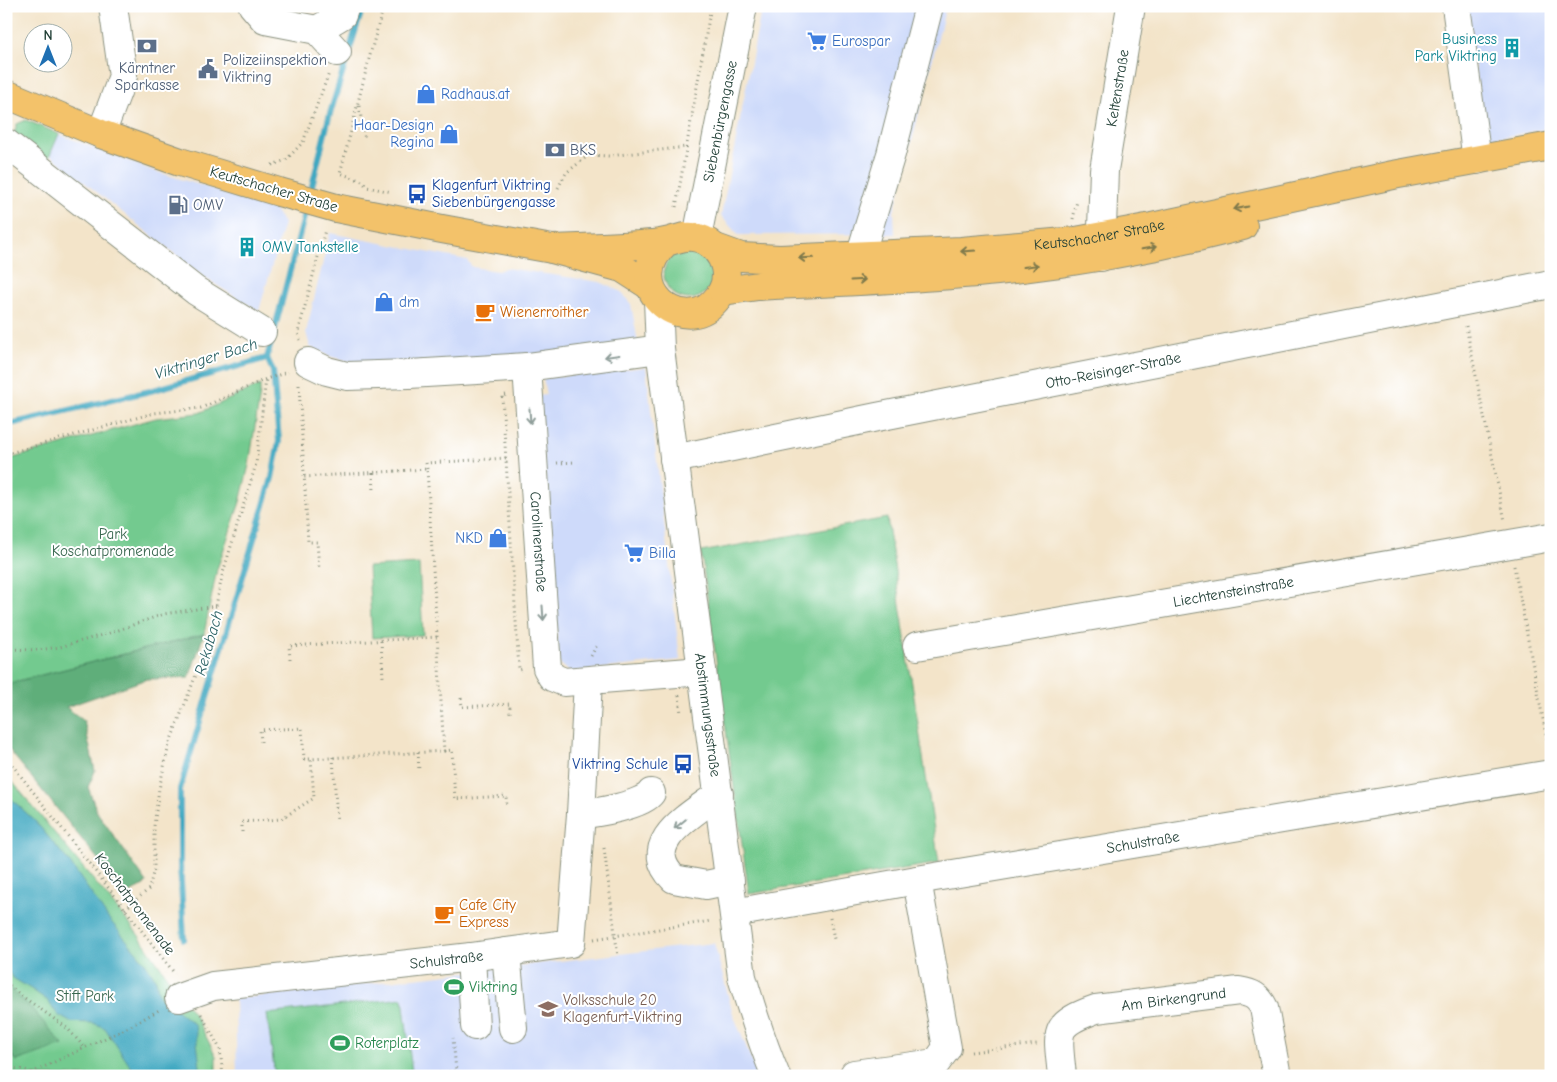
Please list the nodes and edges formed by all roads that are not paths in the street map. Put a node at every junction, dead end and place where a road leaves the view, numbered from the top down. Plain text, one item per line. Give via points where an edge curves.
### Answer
1 (113, 6) edge
2 (253, 6) edge
3 (345, 6) edge
4 (743, 6) edge
5 (929, 6) edge
6 (940, 6) edge
7 (1131, 6) edge
8 (1456, 6) edge
9 (317, 30) junction
10 (337, 52) road end
11 (7, 99) edge
12 (101, 134) junction
13 (6, 143) edge
14 (1551, 146) edge
15 (889, 157) junction
16 (1478, 160) junction
17 (666, 242) junction
18 (706, 243) junction
19 (1093, 244) junction
20 (552, 249) junction
21 (869, 255) junction
22 (1551, 284) edge
23 (722, 291) junction
24 (654, 293) junction
25 (685, 314) junction
26 (262, 332) dead end
27 (660, 348) junction
28 (527, 368) junction
29 (303, 369) road end
30 (674, 459) junction
31 (1551, 538) edge
32 (917, 646) dead end
33 (702, 671) junction
34 (588, 681) junction
35 (1551, 774) edge
36 (652, 793) dead end
37 (719, 794) junction
38 (591, 813) junction
39 (730, 880) junction
40 (917, 880) junction
41 (724, 917) junction
42 (506, 952) junction
43 (471, 956) junction
44 (185, 996) road end
45 (475, 1026) road end
46 (513, 1028) dead end
47 (854, 1074) dead end
48 (776, 1076) edge
49 (1062, 1076) edge
50 (1277, 1076) edge

1 - 12 street via 123,76
2 - 9 street via 265,20
3 - 9 street via 342,15
4 - 18 street, Siebenbürgengasse
5 - 15 street
6 - 15 street
7 - 19 street, Keltenstraße
8 - 16 street
9 - 10 street
11 - 12 main road, Keutschacher Straße
12 - 20 main road, Keutschacher Straße, bridge via 279,192 331,217 442,229
13 - 26 street via 196,291
14 - 16 main road, Keutschacher Straße
15 - 21 street via 885,214
16 - 19 main road, Keutschacher Straße via 1341,201 1156,247
17 - 18 main road, Keutschacher Straße via 681,236
17 - 20 main road, Keutschacher Straße
17 - 24 main road via 657,251 648,274
21 -> 18 main road, Keutschacher Straße via 780,259 741,257
18 - 23 main road via 722,258 726,269
19 -> 21 main road, Keutschacher Straße
23 -> 19 main road, Keutschacher Straße via 998,271
20 - 24 main road, Keutschacher Straße via 622,268
22 - 30 street, Otto-Reisinger-Straße
23 - 25 main road via 713,303 700,311
24 - 25 main road, Keutschacher Straße via 670,310
24 - 27 street, Abstimmungsstraße
25 - 27 street
27 -> 28 street
27 - 30 street, Abstimmungsstraße
28 - 29 street via 347,376
28 -> 34 street, Carolinenstraße via 547,668 552,677 564,682
30 - 33 street, Abstimmungsstraße
31 - 32 street, Liechtensteinstraße
33 - 34 street, Carolinenstraße
33 - 37 street, Abstimmungsstraße
34 - 38 street
35 - 40 street, Schulstraße
36 - 38 street via 646,799
37 - 39 street, Abstimmungsstraße
37 -> 39 street via 674,828 664,840 661,863 674,879 706,885
38 - 42 street, Schulstraße via 571,943
39 - 41 street, Abstimmungsstraße
40 - 41 street, Schulstraße
40 - 47 street via 947,1048 936,1064
41 - 48 street, Abstimmungsstraße via 757,1030
42 - 43 street, Schulstraße
42 - 46 street
43 - 44 street, Schulstraße via 212,986
43 - 45 street
49 - 50 street, Am Birkengrund via 1058,1038 1064,1024 1075,1016 1096,1009 1239,991 1252,993 1264,1008

